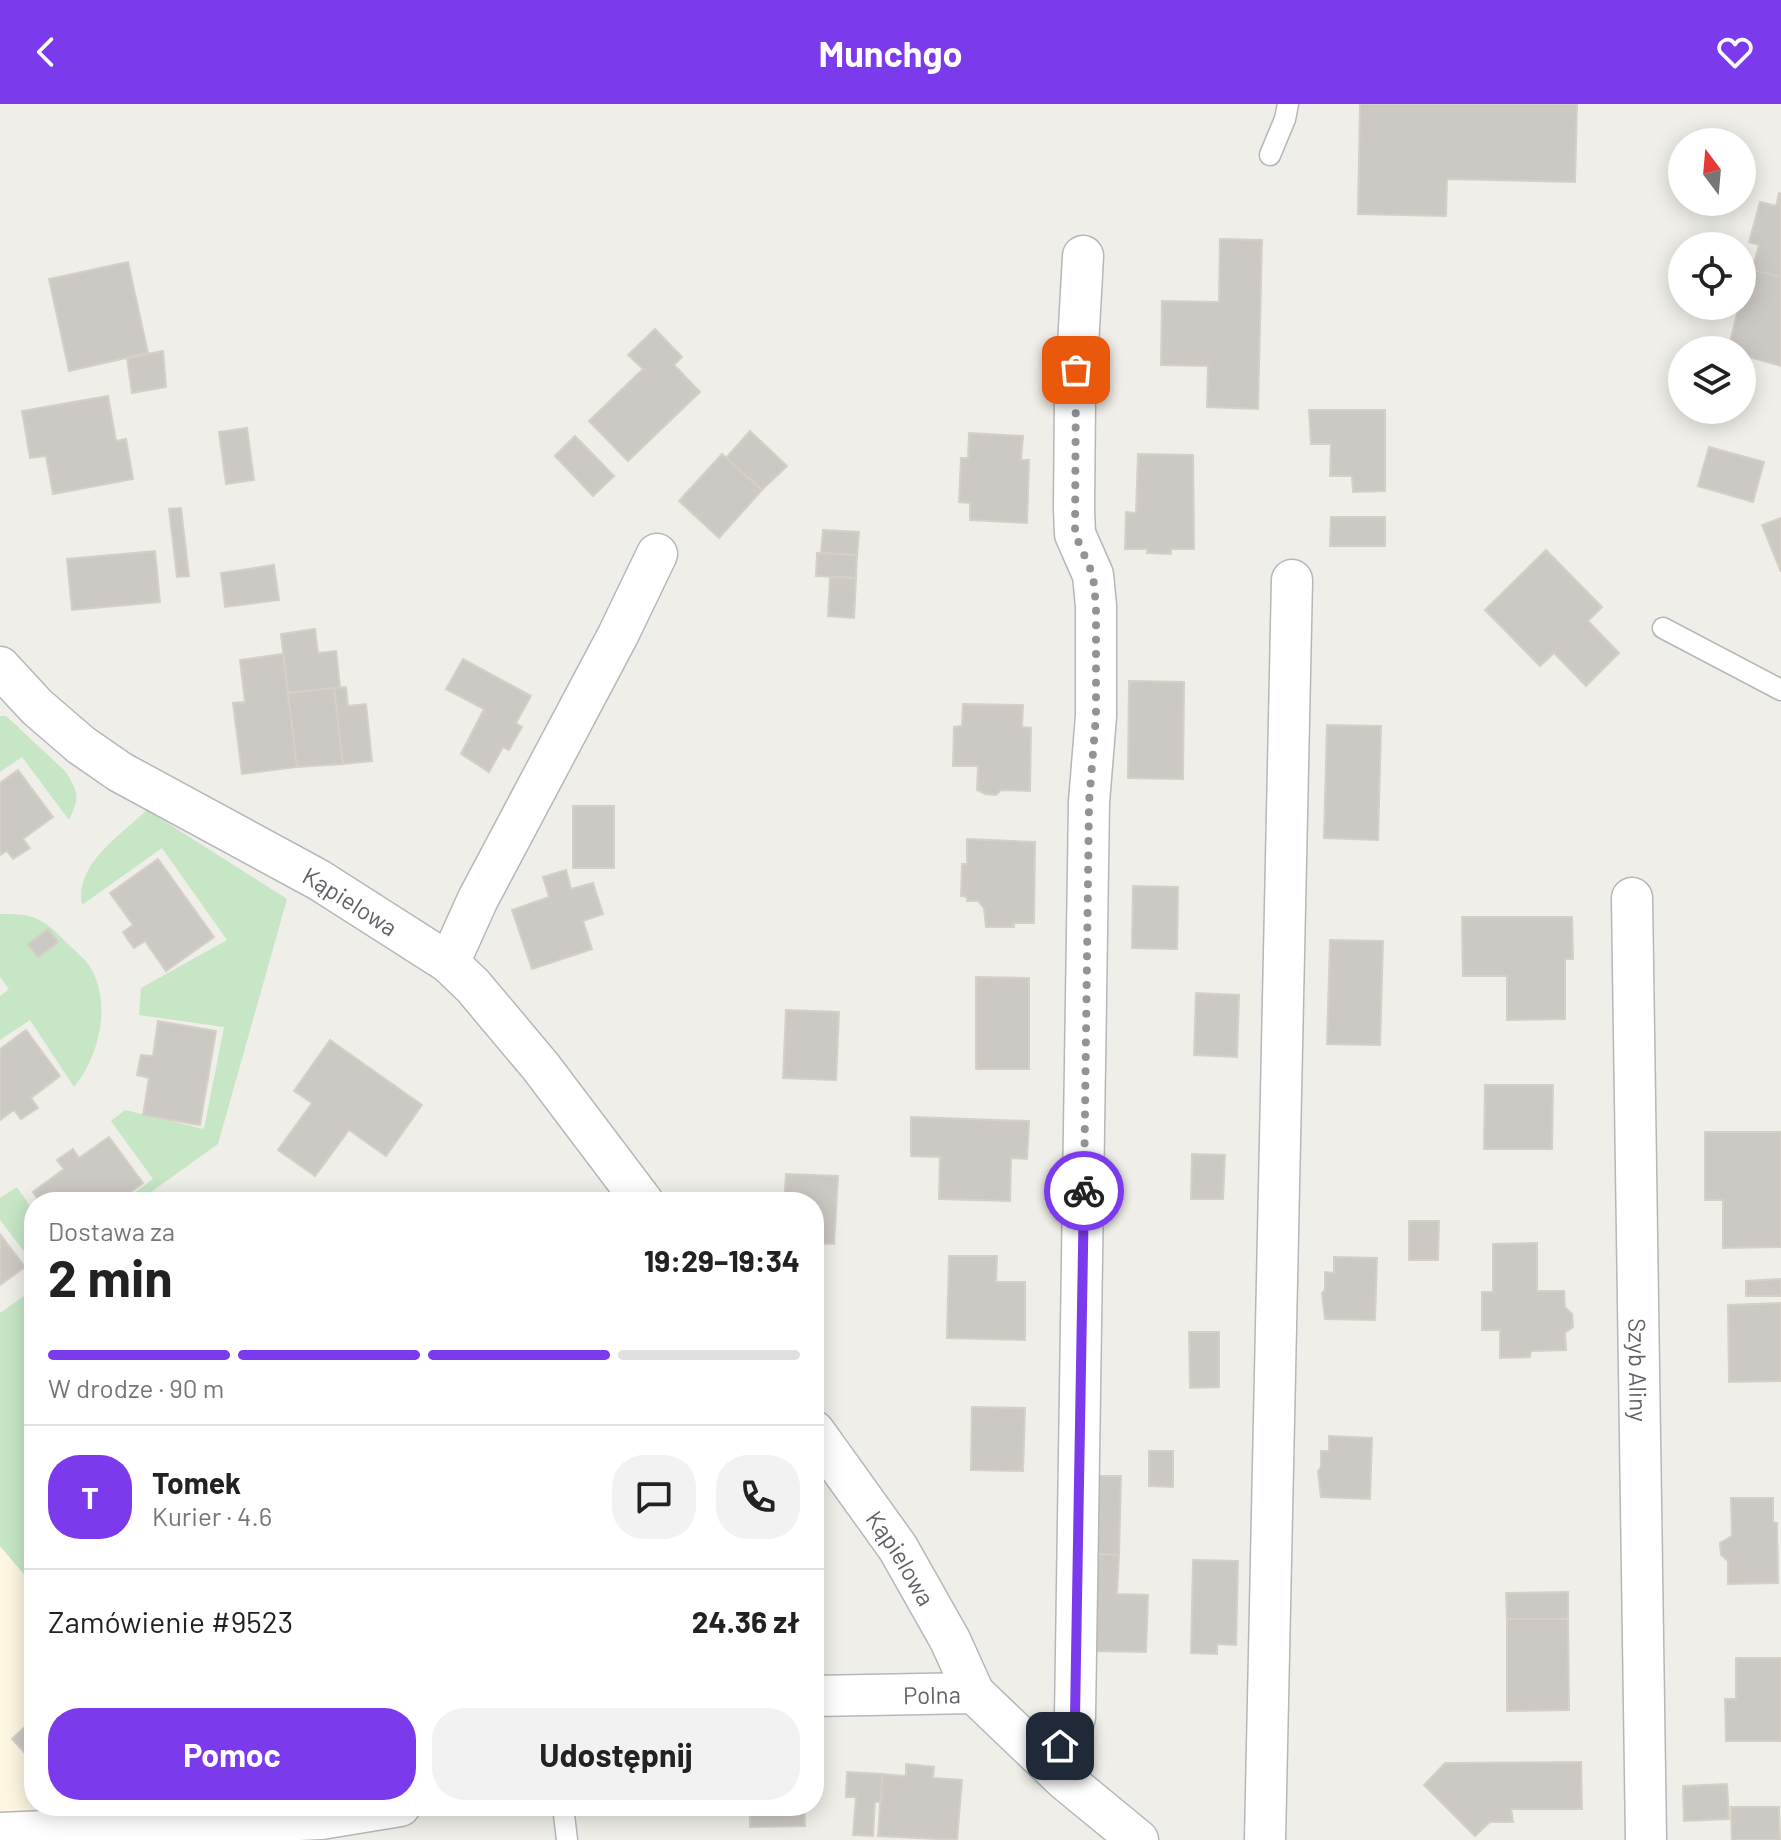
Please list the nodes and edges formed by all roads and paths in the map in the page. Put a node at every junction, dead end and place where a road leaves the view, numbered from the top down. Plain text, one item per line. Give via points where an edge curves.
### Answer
1 (1288, 104) edge
2 (1270, 155) dead end
3 (1083, 256) dead end
4 (657, 554) dead end
5 (1292, 580) dead end
6 (1663, 628) dead end
7 (0, 667) edge
8 (1781, 690) edge
9 (1632, 898) dead end
10 (449, 963) junction
11 (635, 1192) edge
12 (824, 1445) edge
13 (974, 1693) junction
14 (824, 1696) edge
15 (1046, 1762) junction
16 (339, 1816) edge
17 (564, 1816) edge
18 (0, 1833) edge
19 (567, 1840) edge
20 (1138, 1840) edge
21 (1265, 1840) edge
22 (1646, 1840) edge

1 - 2 lane
3 - 15 street via 1074,508 1075,534 1093,575 1096,716 1089,802 1075,1717 1070,1735
4 - 10 street
5 - 21 street
6 - 8 lane
7 - 10 street, Kąpielowa via 37,707 120,772 319,880
9 - 22 street, Szyb Aliny
10 - 11 street, Kąpielowa via 541,1067
12 - 13 street, Kąpielowa via 898,1548
13 - 14 street, Polna
13 - 15 street, Polna
15 - 20 street, Polna
16 - 18 street
17 - 19 lane

